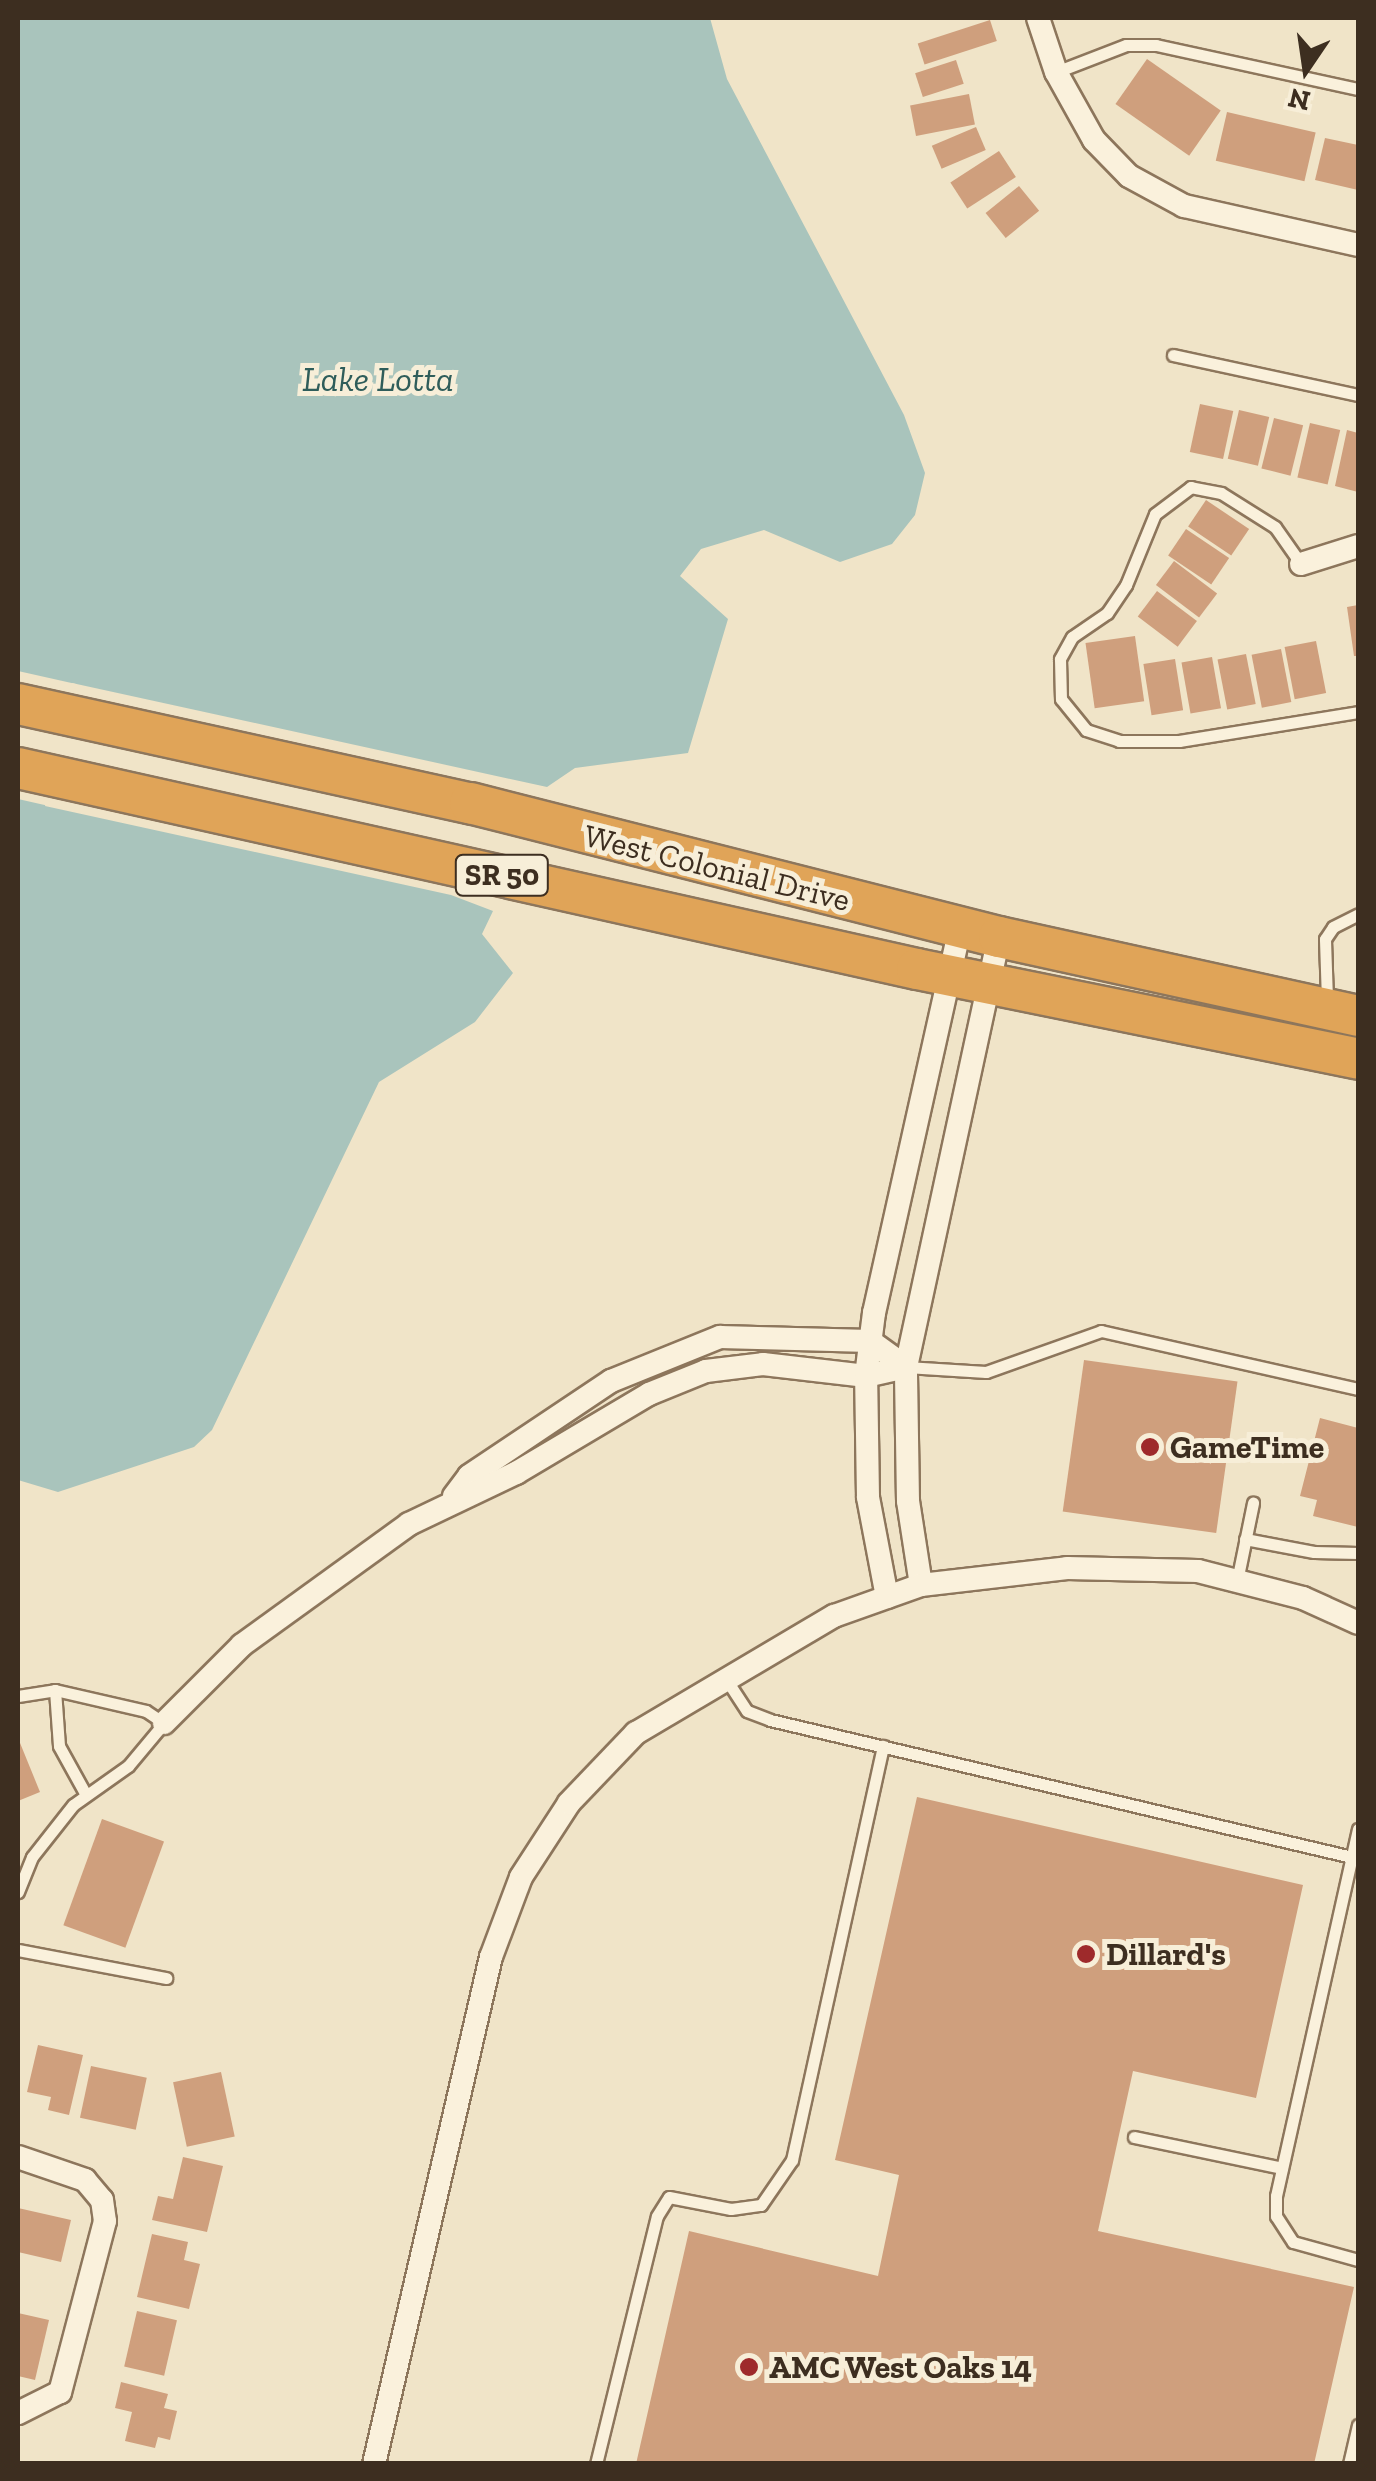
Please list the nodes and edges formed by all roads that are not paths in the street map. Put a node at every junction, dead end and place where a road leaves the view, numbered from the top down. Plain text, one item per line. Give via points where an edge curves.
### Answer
1 (1038, 18) edge
2 (1056, 72) junction
3 (1358, 89) edge
4 (1358, 245) edge
5 (1172, 355) dead end
6 (1358, 396) edge
7 (1358, 546) edge
8 (1301, 564) joint
9 (18, 704) edge
10 (1358, 712) edge
11 (36, 772) edge
12 (1358, 914) edge
13 (960, 928) junction
14 (999, 937) junction
15 (950, 974) junction
16 (990, 979) junction
17 (1343, 1013) edge
18 (1358, 1059) edge
19 (870, 1341) junction
20 (906, 1366) junction
21 (866, 1376) junction
22 (1358, 1389) edge
23 (452, 1498) junction
24 (1253, 1502) dead end
25 (1246, 1539) junction
26 (1358, 1553) edge
27 (1237, 1581) junction
28 (921, 1585) junction
29 (887, 1597) junction
30 (1358, 1623) edge
31 (725, 1678) junction
32 (56, 1690) junction
33 (18, 1696) edge
34 (164, 1722) junction
35 (883, 1746) junction
36 (86, 1795) junction
37 (1358, 1829) edge
38 (1352, 1857) junction
39 (18, 1892) edge
40 (18, 1950) edge
41 (166, 1978) dead end
42 (1134, 2137) dead end
43 (18, 2157) edge
44 (1282, 2168) junction
45 (1358, 2260) edge
46 (18, 2413) edge
47 (1358, 2425) edge
48 (374, 2464) edge
49 (596, 2464) edge
50 (1350, 2464) edge

1 - 2 street
2 - 3 lane via 1126,45 1156,45
2 - 4 street via 1094,140 1129,176 1184,206
5 - 6 lane
7 - 8 street
8 - 10 lane via 1274,527 1221,493 1191,487 1155,514 1107,613 1072,637 1060,659 1061,698 1086,730 1119,740 1234,734
9 - 13 highway, West Colonial Drive / SR 50 via 470,804
11 - 15 highway, West Colonial Drive / SR 50
12 - 17 lane via 1333,926 1326,940
13 - 14 highway, West Colonial Drive / SR 50
13 - 15 street
14 - 16 street
14 - 17 highway, West Colonial Drive / SR 50
15 - 16 highway, West Colonial Drive / SR 50
15 - 19 street
16 - 18 highway, West Colonial Drive / SR 50
16 - 20 street
19 - 20 street
19 - 21 street
19 - 23 street via 766,1334 720,1337 671,1352 512,1445 469,1476
20 - 21 street
20 - 22 lane via 986,1372 1101,1331
20 - 28 street via 908,1501
21 - 23 street via 797,1365 706,1371 650,1394 516,1473
21 - 29 street via 868,1497
23 - 34 street via 242,1645
24 - 25 lane
25 - 26 lane
25 - 27 lane
27 - 28 street via 1198,1571 1067,1568
27 - 30 street via 1303,1598
28 - 29 street
29 - 31 street via 834,1616
31 - 35 lane via 747,1712
31 - 48 street via 636,1733 569,1803 521,1877 462,2060
32 - 33 lane
32 - 34 lane via 146,1711
32 - 36 lane via 59,1746
34 - 36 lane via 128,1766
35 - 38 lane
35 - 49 lane via 792,2160 760,2205 732,2209 669,2198 656,2216
36 - 39 lane via 32,1857
37 - 38 lane
38 - 44 lane
40 - 41 lane
42 - 44 lane
43 - 46 street via 85,2180 102,2200 105,2221 60,2392
44 - 45 lane via 1276,2196 1282,2231 1307,2249
47 - 50 lane

